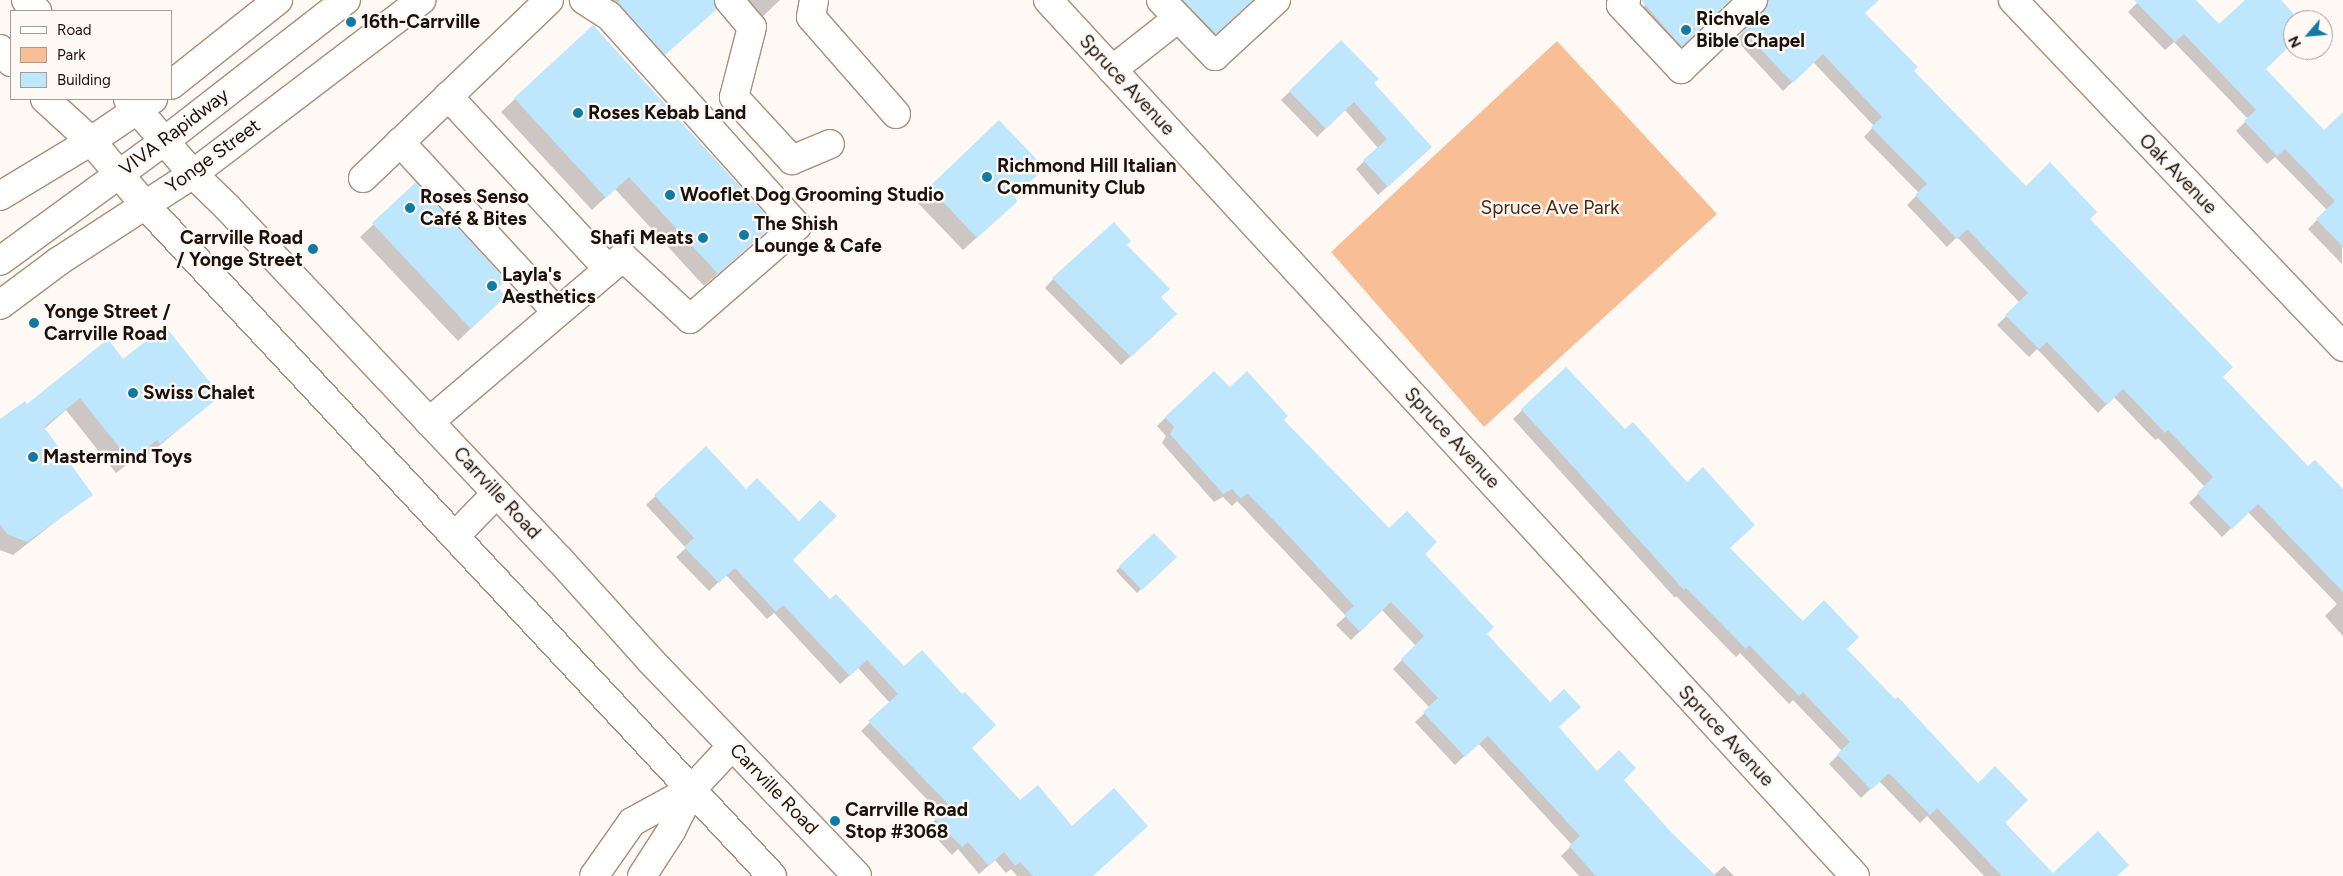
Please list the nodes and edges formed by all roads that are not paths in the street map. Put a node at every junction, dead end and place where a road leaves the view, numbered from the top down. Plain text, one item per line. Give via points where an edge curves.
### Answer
1 (26, 0) edge
2 (278, 0) edge
3 (346, 0) edge
4 (421, 0) edge
5 (548, 0) edge
6 (584, 0) edge
7 (729, 0) edge
8 (814, 0) edge
9 (1048, 0) edge
10 (1276, 0) edge
11 (1626, 0) edge
12 (1753, 0) edge
13 (2013, 0) edge
14 (1169, 9) edge
15 (36, 10) edge
16 (0, 50) edge
17 (10, 61) edge
18 (1112, 70) junction
19 (172, 84) edge
20 (448, 96) junction
21 (46, 100) edge
22 (140, 102) edge
23 (896, 114) dead end
24 (166, 140) junction
25 (91, 142) junction
26 (400, 142) junction
27 (830, 144) dead end
28 (118, 173) junction
29 (193, 174) junction
30 (363, 178) dead end
31 (0, 196) edge
32 (145, 205) junction
33 (0, 261) edge
34 (608, 269) junction
35 (0, 305) edge
36 (558, 312) junction
37 (2343, 347) edge
38 (429, 422) junction
39 (497, 493) junction
40 (455, 536) junction
41 (732, 746) junction
42 (692, 788) junction
43 (594, 876) edge
44 (642, 876) edge
45 (772, 876) edge
46 (857, 876) edge
47 (1855, 876) edge

1 - 15 main road
2 - 19 main road
3 - 24 main road, VIVA Rapidway
4 - 29 main road, Yonge Street
5 - 20 main road
6 - 34 main road via 609,16 796,226 690,319 623,257
7 - 27 main road via 752,27 734,97 792,160
8 - 23 main road via 812,17
9 - 18 main road, Spruce Avenue
10 - 14 main road via 1215,56
11 - 12 main road via 1621,5 1681,69
13 - 37 main road, Oak Avenue
14 - 18 main road
16 - 17 main road
18 - 47 main road, Spruce Avenue
20 - 26 main road
20 - 34 main road
21 - 25 main road
22 - 24 main road, Carrville Road
22 - 25 main road
24 - 28 main road, VIVA Rapidway
24 - 29 main road, Carrville Road
25 - 28 main road
25 - 31 main road
26 - 30 main road
26 - 36 main road
28 - 32 main road
28 - 33 main road, VIVA Rapidway
29 - 32 main road, Yonge Street
29 - 38 main road, Carrville Road
32 - 35 main road, Yonge Street
32 - 40 main road
34 - 36 main road
36 - 38 main road
38 - 39 main road, Carrville Road
39 - 40 main road
39 - 41 main road, Carrville Road
40 - 42 main road
41 - 42 main road
41 - 46 main road, Carrville Road
42 - 43 main road via 632,822
42 - 44 main road via 672,830
42 - 45 main road

